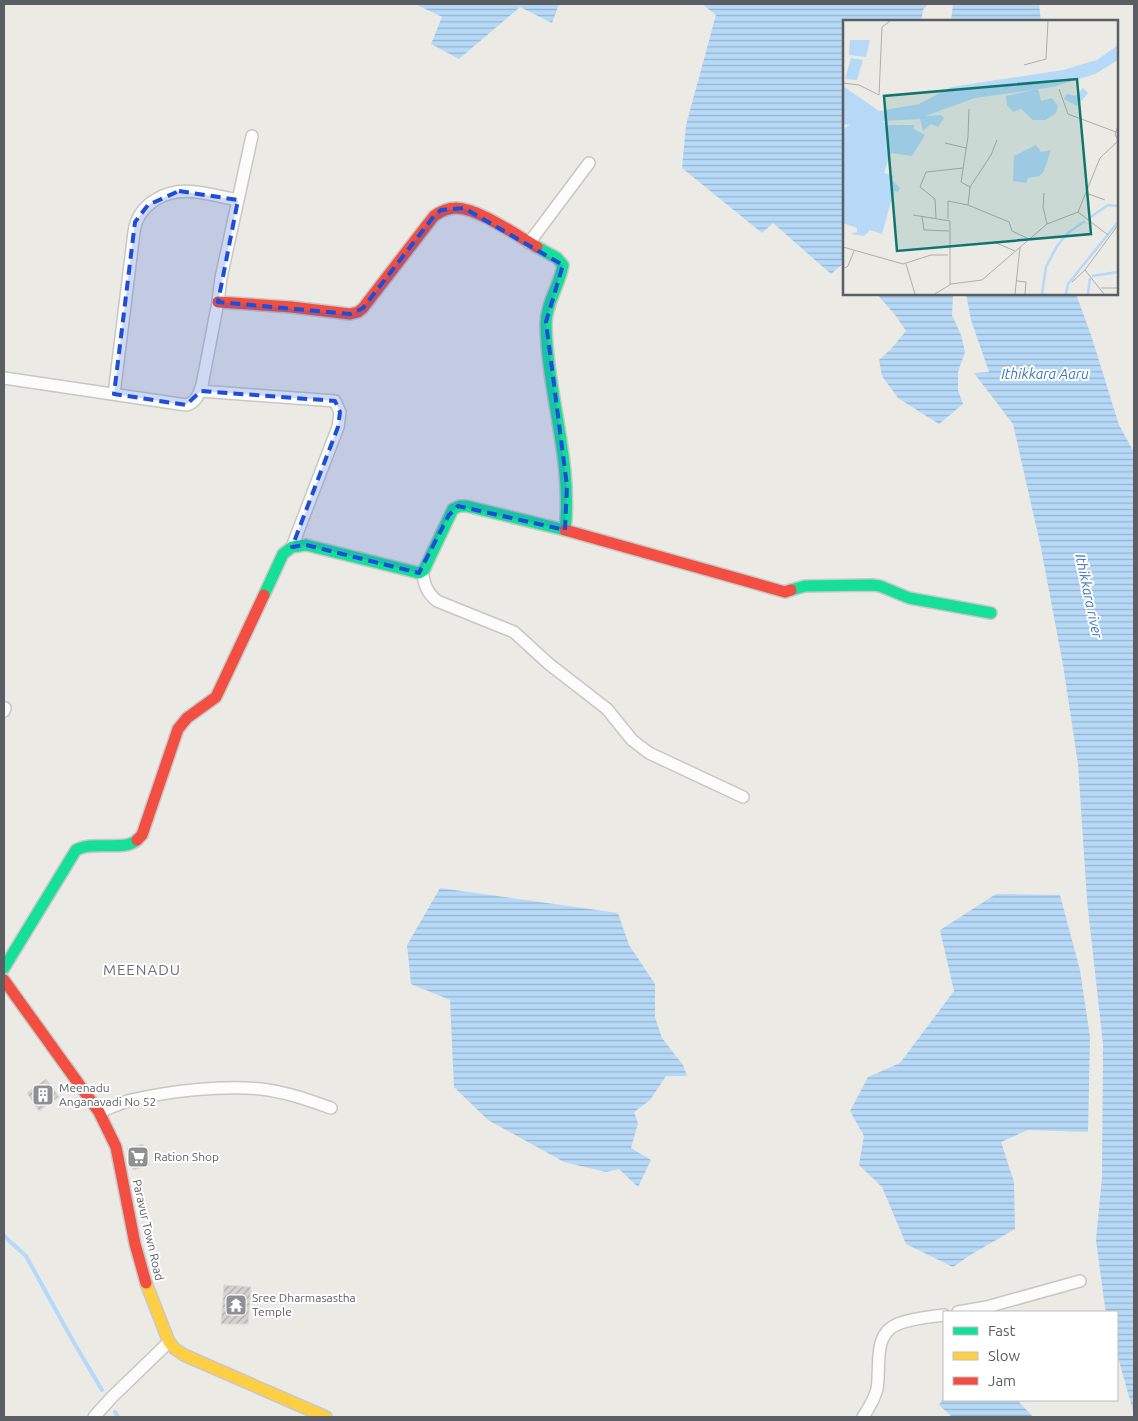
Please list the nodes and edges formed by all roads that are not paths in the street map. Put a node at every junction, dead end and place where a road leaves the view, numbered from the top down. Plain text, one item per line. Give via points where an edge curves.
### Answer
1 (252, 136) dead end
2 (589, 163) dead end
3 (238, 200) junction
4 (530, 243) junction
5 (218, 302) junction
6 (4, 378) edge
7 (200, 390) junction
8 (114, 394) junction
9 (565, 530) junction
10 (292, 547) junction
11 (422, 572) junction
12 (991, 613) dead end
13 (743, 797) dead end
14 (4, 968) edge
15 (4, 980) edge
16 (331, 1108) dead end
17 (99, 1112) junction
18 (1080, 1281) dead end
19 (964, 1311) edge
20 (943, 1315) edge
21 (169, 1342) junction
22 (305, 1413) edge
23 (94, 1417) edge
24 (326, 1417) edge
25 (863, 1417) edge

1 - 3 street
2 - 4 street
3 - 5 street
3 - 8 street via 179,191 167,193 141,212 135,222
4 - 5 street via 478,214 454,207 441,210 434,216 358,312 350,314
4 - 9 street via 557,258 562,265 562,275 548,305 546,322 566,478
5 - 7 street
6 - 8 street
7 - 8 street via 193,402 186,405
7 - 10 street via 335,402 340,412 338,427
9 - 11 street via 474,508 457,507 449,515
9 - 12 street via 785,592 805,586 872,585 909,598
10 - 11 street via 306,545
10 - 14 street via 283,554 216,697 191,712 178,729 142,835 129,844 83,846 76,850
11 - 13 street via 429,595 514,632 607,709 640,747
15 - 17 street, Paravur Town Road
16 - 17 street via 290,1094 261,1089 227,1089 158,1095
17 - 21 street, Paravur Town Road via 116,1147 135,1244 146,1284
18 - 19 street
20 - 25 street via 897,1324 884,1336 880,1344 876,1391
21 - 22 street via 184,1355
21 - 23 street
22 - 24 street

